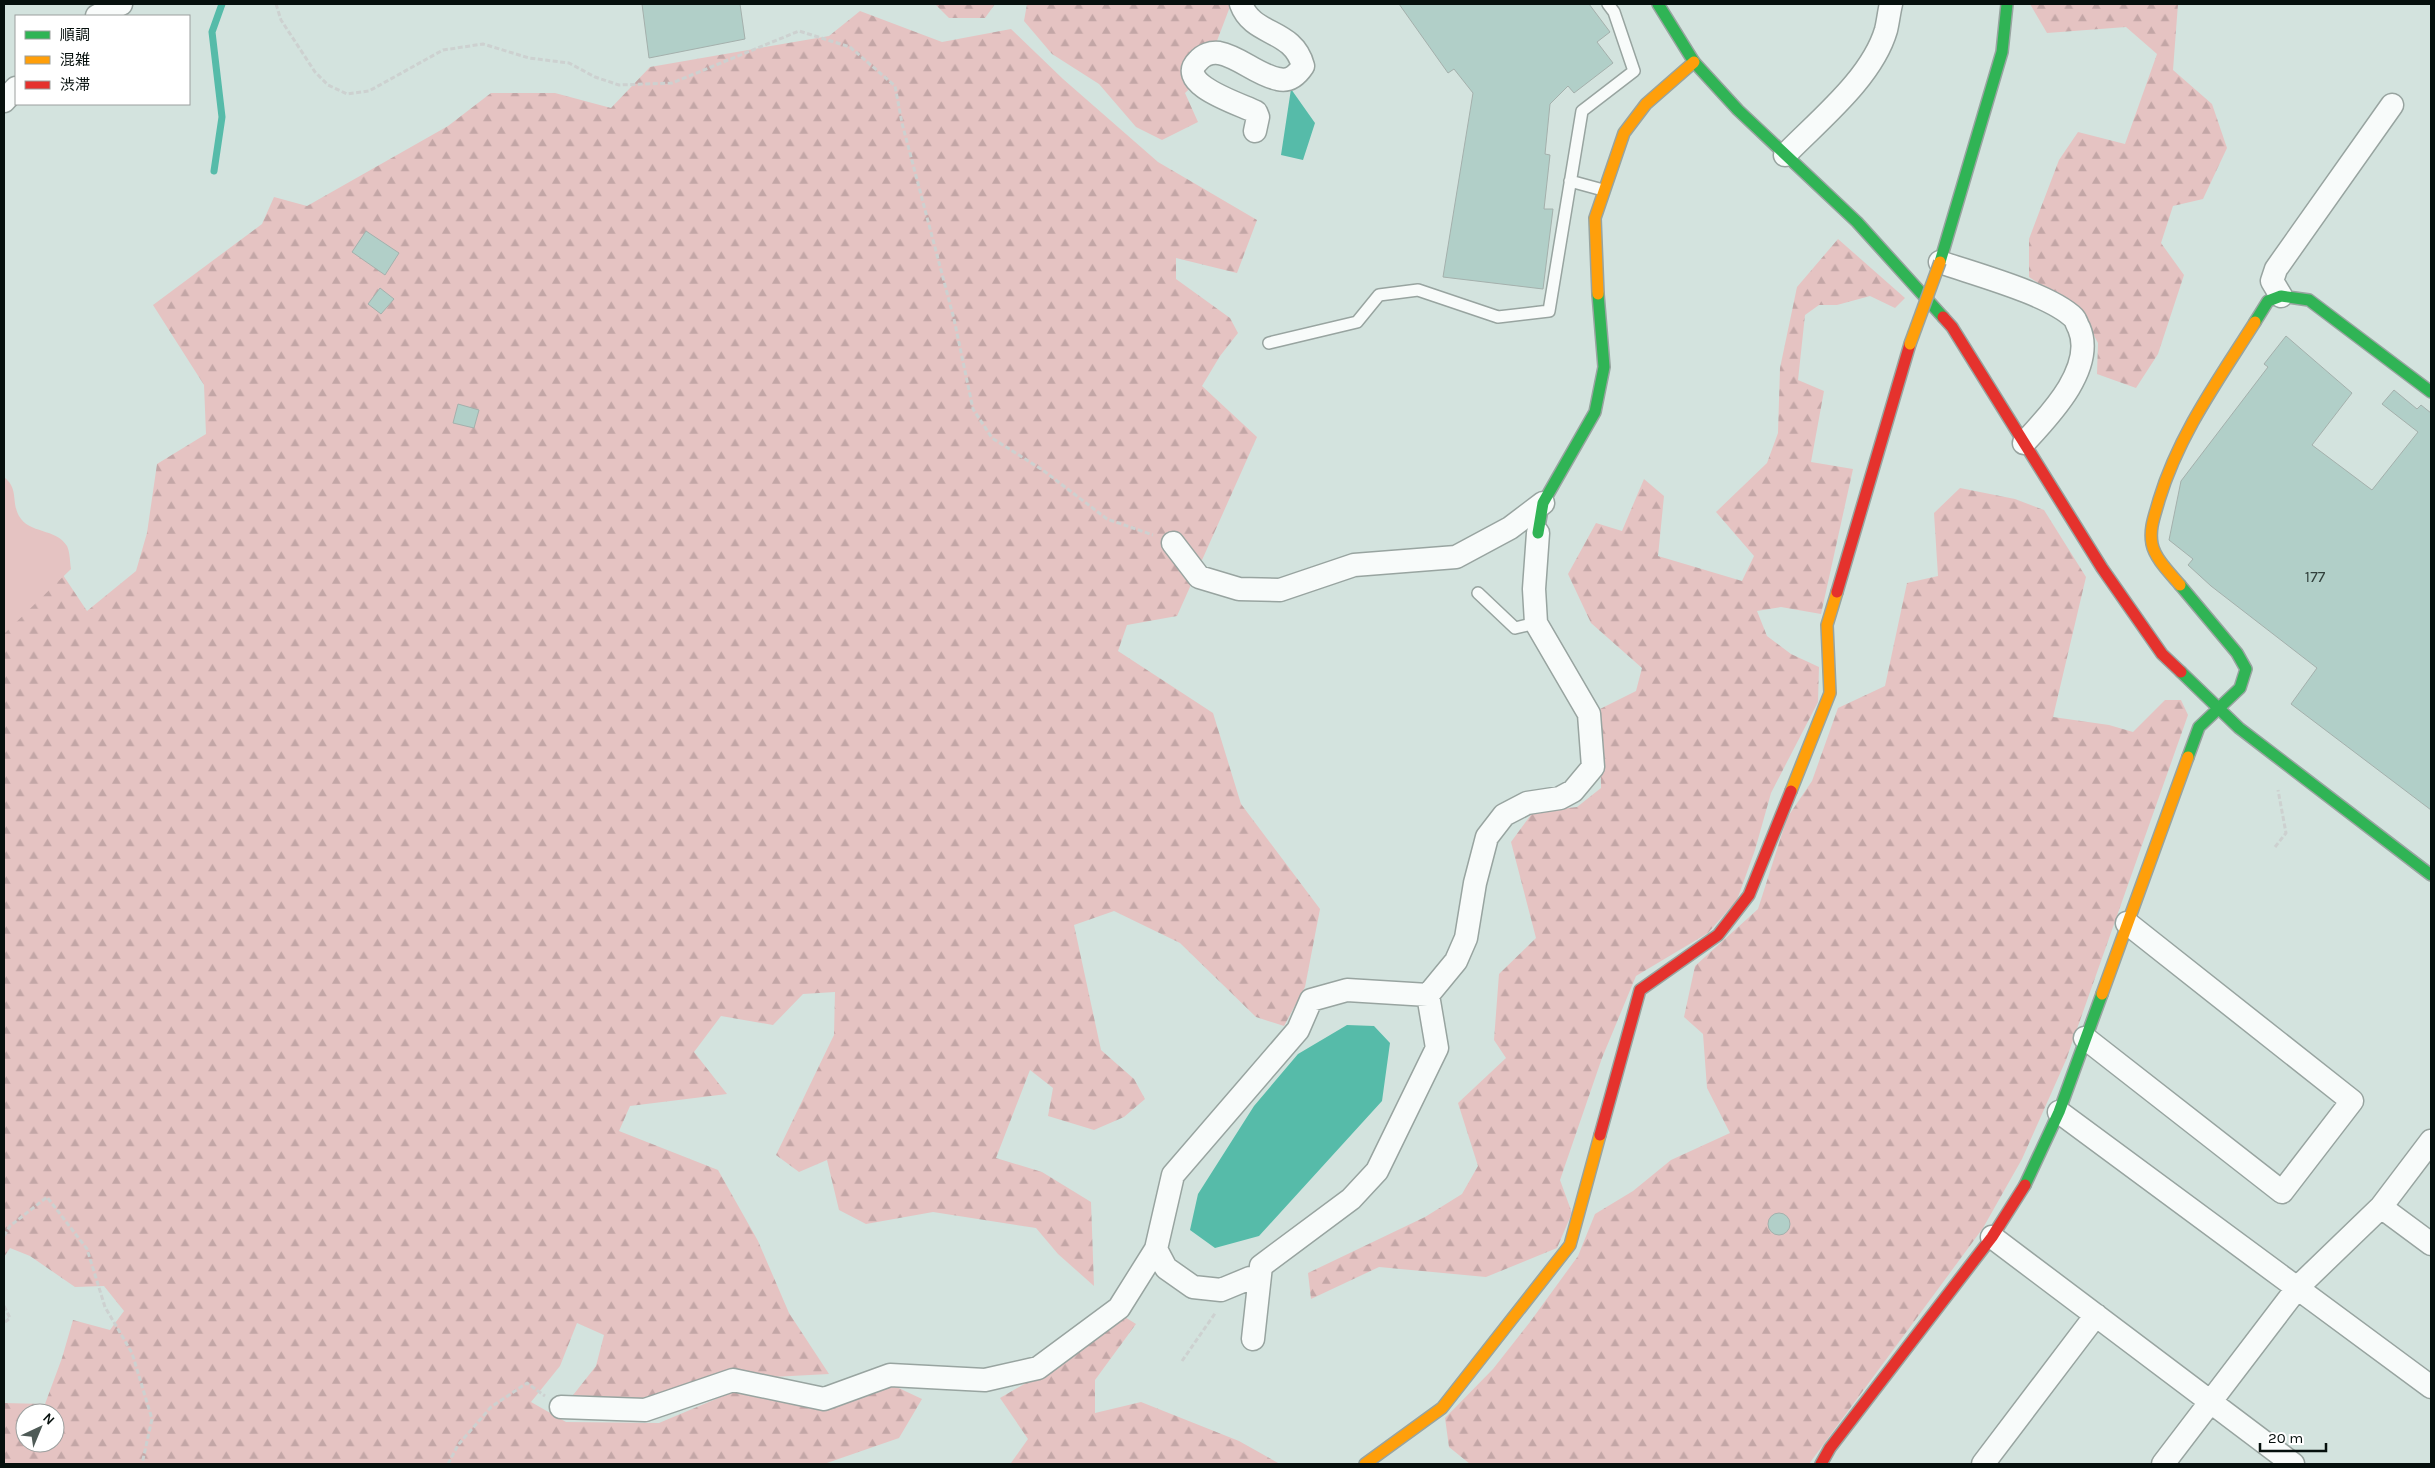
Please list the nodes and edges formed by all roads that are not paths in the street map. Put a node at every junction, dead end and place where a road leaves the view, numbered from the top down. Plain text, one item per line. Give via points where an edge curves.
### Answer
1 (121, 4) edge
2 (1241, 4) edge
3 (1608, 4) edge
4 (1658, 4) edge
5 (1891, 4) edge
6 (2008, 4) edge
7 (99, 15) edge
8 (1694, 62) junction
9 (15, 89) edge
10 (4, 101) edge
11 (2392, 105) dead end
12 (1256, 131) dead end
13 (1785, 154) junction
14 (1570, 181) junction
15 (1603, 190) junction
16 (1940, 262) junction
17 (2280, 296) junction
18 (1269, 343) dead end
19 (2431, 392) edge
20 (2024, 444) junction
21 (1543, 503) junction
22 (1538, 533) joint
23 (1173, 542) road end
24 (1478, 593) dead end
25 (1536, 623) junction
26 (2217, 709) junction
27 (2431, 875) edge
28 (2127, 923) junction
29 (1428, 995) junction
30 (2085, 1038) junction
31 (2059, 1112) junction
32 (2431, 1140) edge
33 (2380, 1207) junction
34 (1992, 1237) junction
35 (2431, 1244) edge
36 (1156, 1249) junction
37 (1259, 1278) junction
38 (2298, 1287) junction
39 (2096, 1315) junction
40 (1253, 1339) dead end
41 (2431, 1387) edge
42 (2210, 1402) junction
43 (562, 1407) road end
44 (1365, 1464) edge
45 (1821, 1464) edge
46 (1983, 1464) edge
47 (2163, 1464) edge
48 (2293, 1464) edge

1 - 7 street
2 - 12 street via 1251,20 1291,43 1299,52 1303,66 1298,73 1290,79 1278,79 1217,53 1205,55 1191,71 1202,87 1256,112
3 - 14 lane via 1614,12 1634,71 1582,111
4 - 8 street
5 - 13 street via 1886,31 1873,59 1849,90
6 - 16 street via 2002,52
8 - 13 street
8 - 15 street via 1646,104 1624,133
9 - 10 street
11 - 17 street via 2276,269 2272,280
13 - 20 street via 1857,222 1952,327
14 - 15 lane
14 - 18 lane via 1549,311 1498,317 1418,290 1379,296 1357,322
15 - 21 street via 1595,218 1604,367 1595,412
16 - 20 street via 2047,300 2075,319 2083,339 2081,360 2067,392
16 - 44 street, bridge via 1910,344 1827,625 1830,692 1749,895 1718,935 1640,990 1570,1245 1442,1408
17 - 19 street via 2309,300
17 - 26 street via 2268,301 2188,430 2168,471 2152,526 2152,546 2162,563 2237,652 2246,669 2240,688
20 - 26 street via 2102,568 2162,654
21 - 22 street
21 - 23 street via 1510,528 1456,557 1354,565 1280,590 1239,589 1199,577
22 - 25 street via 1534,589
24 - 25 lane via 1515,628
25 - 29 street via 1589,714 1593,767 1573,792 1560,798 1527,803 1504,815 1487,837 1466,938 1456,961
26 - 27 street
26 - 28 street via 2199,727
28 - 30 street
28 - 30 street via 2352,1101 2282,1192
29 - 36 street via 1347,990 1311,1000 1298,1030 1173,1175
29 - 37 street via 1437,1048 1377,1171 1351,1199 1261,1266
30 - 31 street
31 - 34 street via 2031,1176
31 - 38 street
32 - 33 street
33 - 35 street
33 - 38 street
34 - 39 street
34 - 45 street
36 - 37 street via 1166,1268 1193,1287 1221,1290 1250,1278
36 - 43 street via 1119,1308 1038,1368 985,1380 890,1375 824,1399 733,1380 645,1410
37 - 40 street
38 - 41 street
38 - 42 street
39 - 42 street
39 - 46 street
42 - 47 street
42 - 48 street

